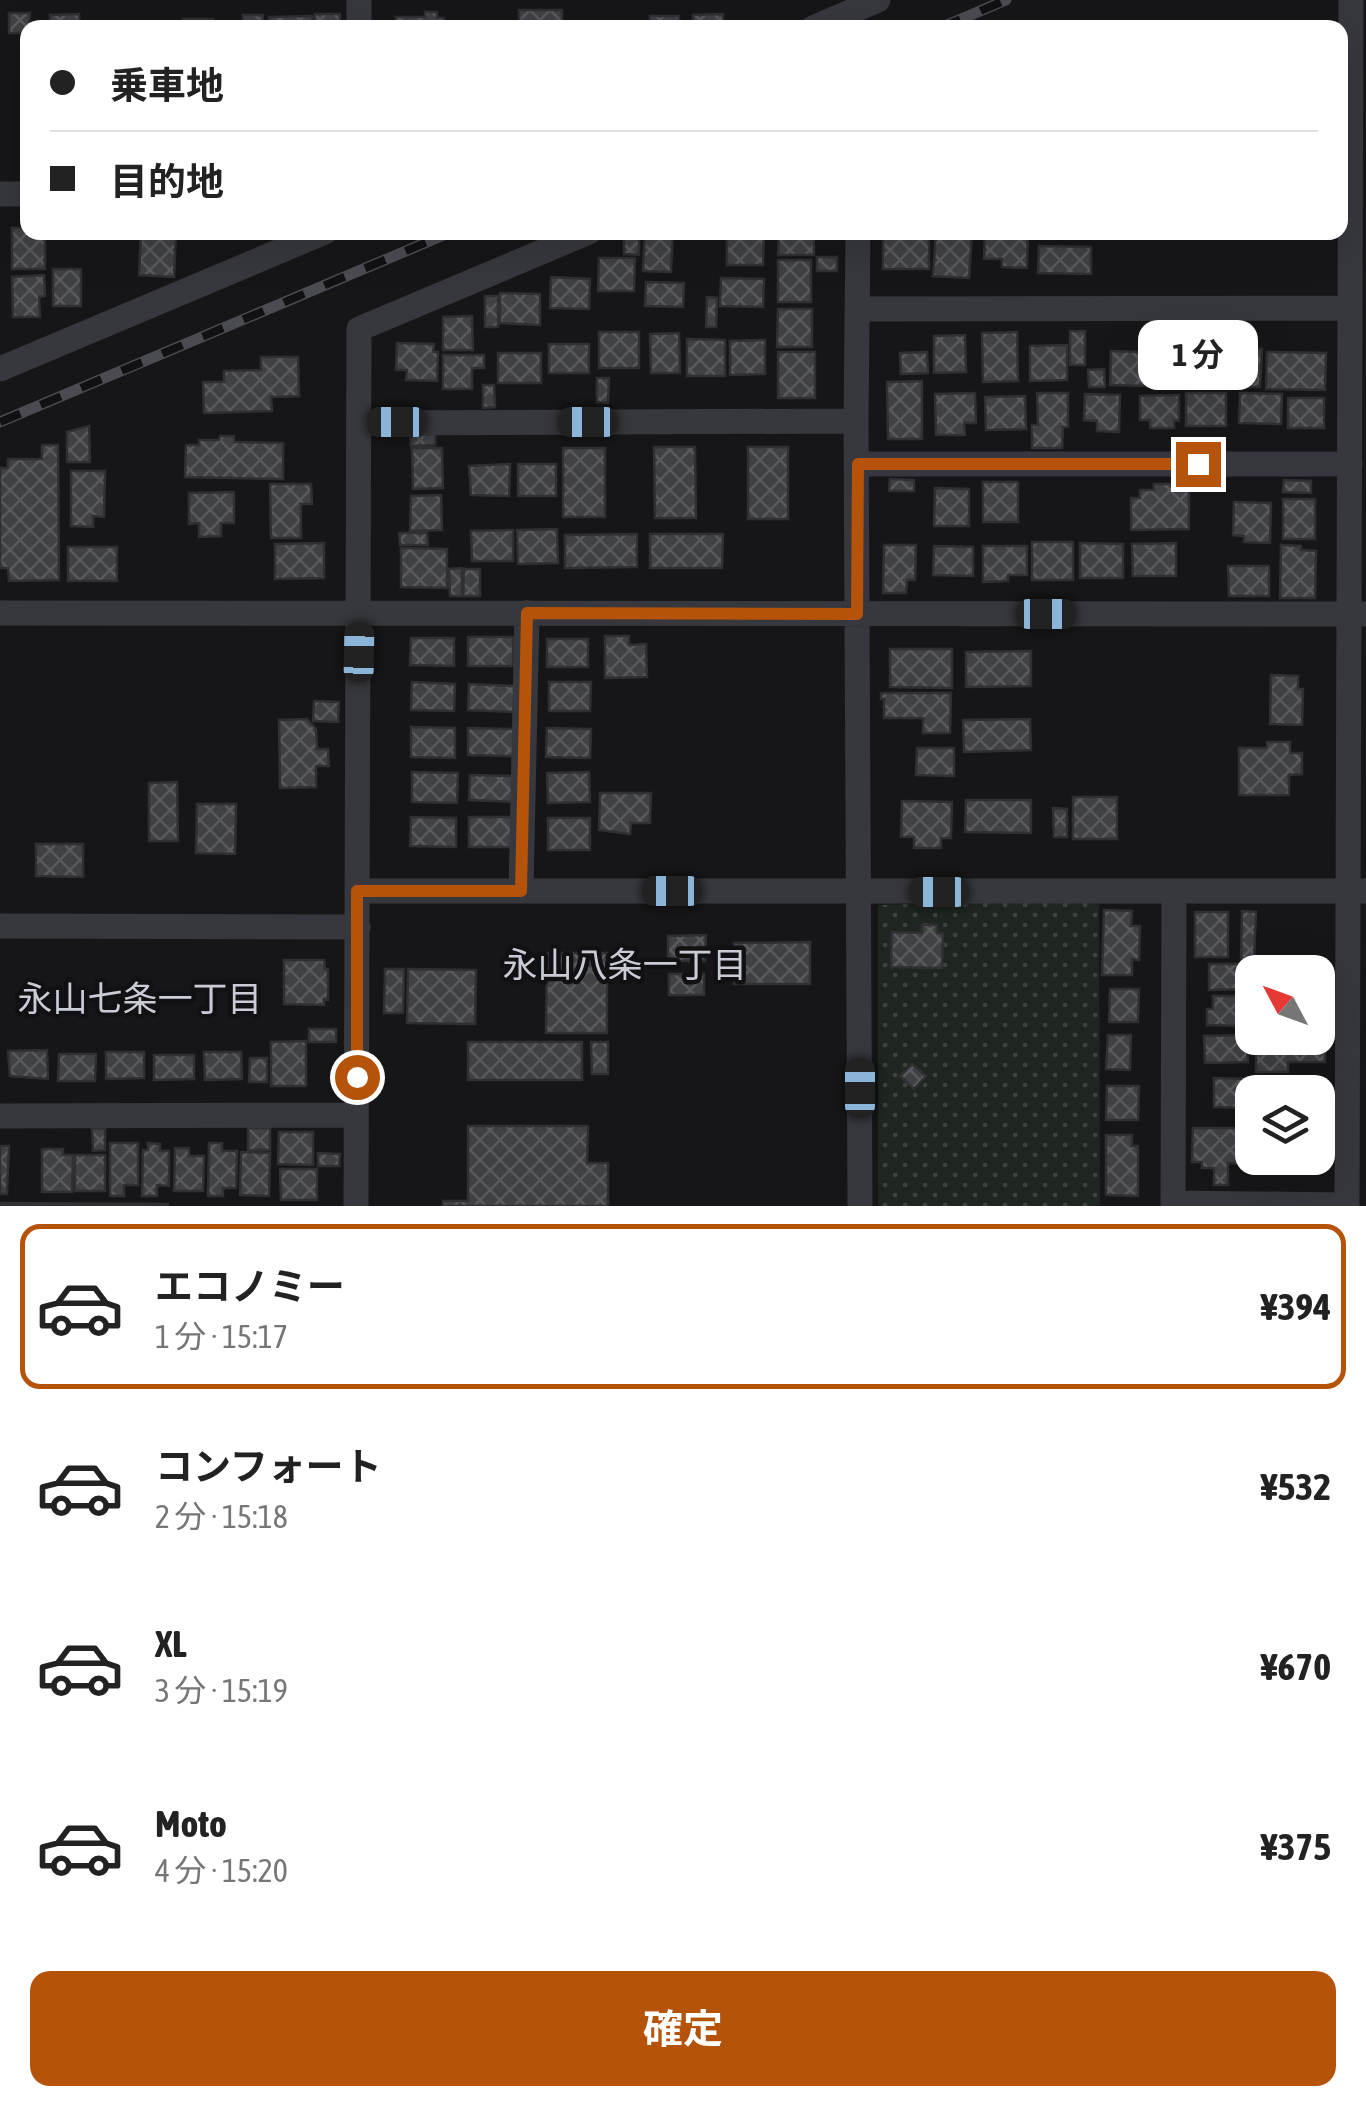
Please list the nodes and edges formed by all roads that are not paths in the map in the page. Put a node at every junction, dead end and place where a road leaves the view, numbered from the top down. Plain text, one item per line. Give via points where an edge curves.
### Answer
1 (878, 0) edge
2 (1351, 0) edge
3 (848, 13) edge
4 (1358, 32) edge
5 (1358, 225) edge
6 (306, 240) edge
7 (570, 240) edge
8 (858, 240) edge
9 (1350, 308) junction
10 (859, 309) junction
11 (0, 369) edge
12 (1358, 420) edge
13 (856, 421) junction
14 (358, 422) junction
15 (858, 464) junction
16 (1350, 464) junction
17 (360, 612) junction
18 (0, 613) edge
19 (527, 613) junction
20 (857, 614) junction
21 (1358, 614) edge
22 (357, 891) junction
23 (521, 891) junction
24 (1357, 891) edge
25 (861, 892) junction
26 (1174, 892) junction
27 (0, 926) edge
28 (358, 927) junction
29 (356, 1115) junction
30 (0, 1116) edge
31 (1357, 1136) edge
32 (1346, 1205) edge
33 (356, 1206) edge
34 (860, 1206) edge

1 - 3 street
2 - 4 street
4 - 5 street
5 - 9 street
6 - 11 street
7 - 14 street via 359,329
8 - 10 street
9 - 10 street
9 - 12 street
10 - 13 street
12 - 16 street
13 - 14 street
13 - 15 street
14 - 17 street
15 - 16 street
15 - 20 street
16 - 21 street
17 - 18 street
17 - 19 street
17 - 22 street
19 - 20 street
19 - 23 street
20 - 21 street
20 - 25 street
21 - 24 street
22 - 23 street
22 - 28 street
23 - 25 street
24 - 26 street
24 - 31 street
25 - 26 street
25 - 34 street
26 - 32 street via 1173,1203
27 - 28 street
28 - 29 street
29 - 30 street
29 - 33 street
31 - 32 street

